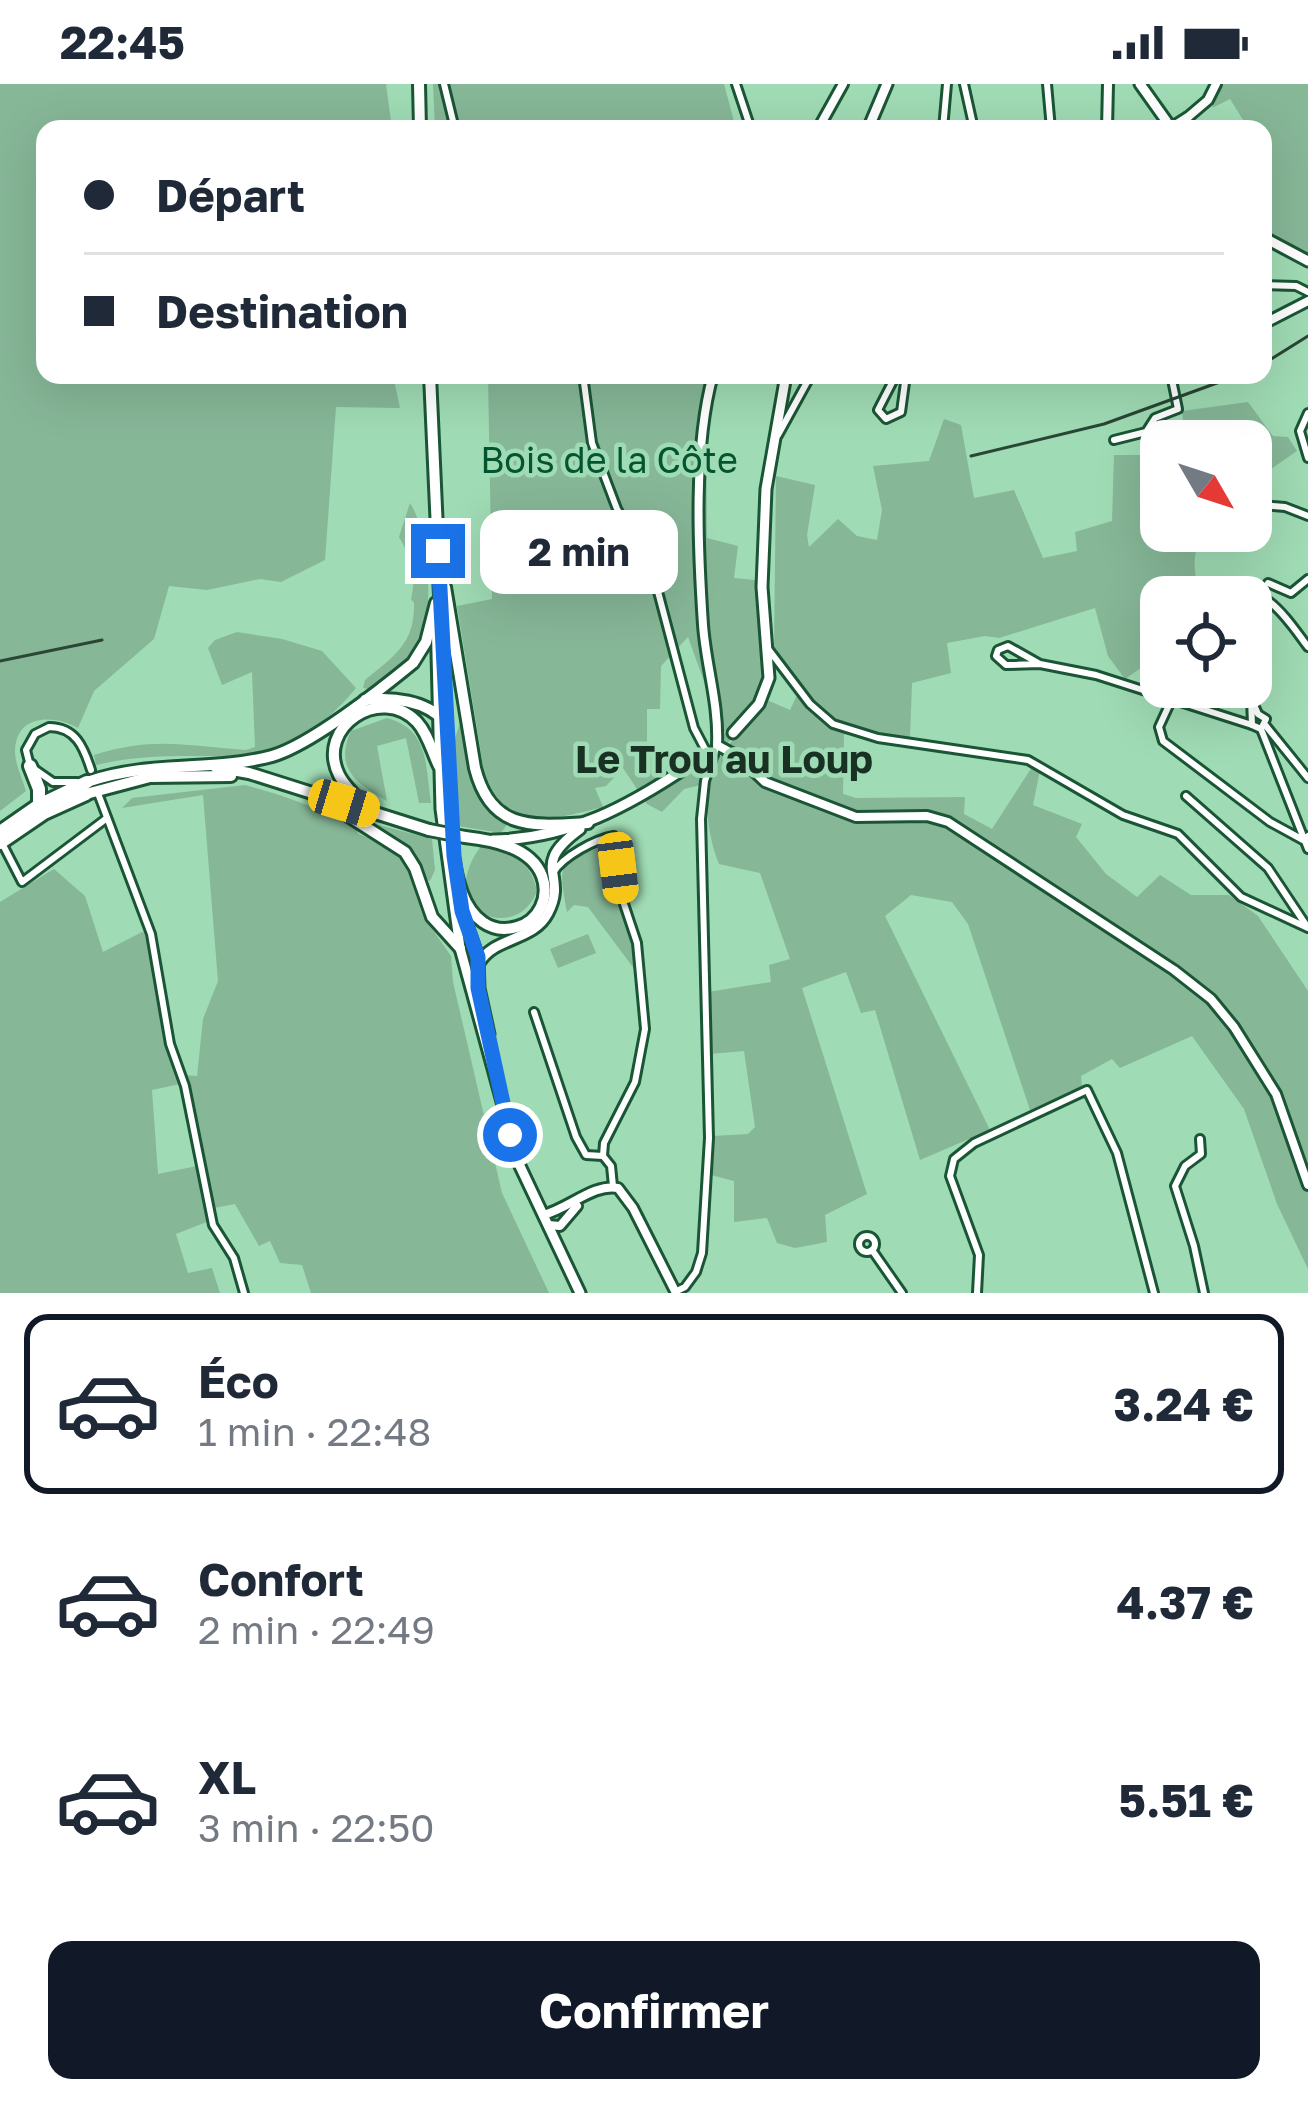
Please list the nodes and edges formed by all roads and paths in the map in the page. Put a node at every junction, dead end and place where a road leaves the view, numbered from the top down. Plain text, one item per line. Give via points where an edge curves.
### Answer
1 (419, 84) edge
2 (444, 84) edge
3 (736, 84) edge
4 (843, 84) edge
5 (887, 84) edge
6 (947, 84) edge
7 (964, 84) edge
8 (1047, 84) edge
9 (1108, 84) edge
10 (1216, 84) edge
11 (1146, 88) edge
12 (420, 120) edge
13 (453, 120) edge
14 (748, 120) edge
15 (823, 120) edge
16 (872, 120) edge
17 (944, 120) edge
18 (972, 120) edge
19 (1050, 120) edge
20 (1107, 120) edge
21 (1166, 120) edge
22 (1184, 120) edge
23 (1272, 242) edge
24 (1308, 261) edge
25 (1272, 285) edge
26 (1308, 297) edge
27 (1272, 319) edge
28 (430, 384) edge
29 (584, 384) edge
30 (710, 384) edge
31 (784, 384) edge
32 (806, 384) edge
33 (891, 384) edge
34 (905, 384) edge
35 (1174, 384) edge
36 (1308, 413) edge
37 (1114, 440) dead end
38 (771, 446) junction
39 (1308, 458) edge
40 (1272, 506) edge
41 (435, 516) junction
42 (1308, 516) edge
43 (438, 551) junction
44 (1308, 579) edge
45 (1272, 585) edge
46 (436, 603) junction
47 (1272, 605) edge
48 (1308, 647) edge
49 (769, 650) junction
50 (1040, 664) junction
51 (786, 676) junction
52 (769, 678) junction
53 (1140, 690) edge
54 (363, 700) junction
55 (1167, 708) edge
56 (1203, 708) edge
57 (1254, 708) edge
58 (441, 717) junction
59 (1258, 722) junction
60 (733, 733) tunnel mouth
61 (716, 750) junction
62 (188, 764) junction
63 (690, 765) tunnel mouth
64 (30, 766) junction
65 (439, 766) junction
66 (1308, 778) edge
67 (270, 781) junction
68 (90, 785) junction
69 (318, 795) junction
70 (1186, 796) dead end
71 (39, 805) junction
72 (374, 813) junction
73 (107, 818) junction
74 (587, 823) junction
75 (0, 832) edge
76 (1305, 838) edge
77 (566, 839) junction
78 (493, 840) junction
79 (0, 843) edge
80 (1308, 849) edge
81 (574, 853) junction
82 (552, 876) junction
83 (462, 893) junction
84 (1308, 928) edge
85 (457, 931) junction
86 (475, 944) junction
87 (493, 946) junction
88 (460, 948) junction
89 (479, 963) junction
90 (534, 1012) dead end
91 (499, 1087) junction
92 (1200, 1139) dead end
93 (603, 1156) junction
94 (1308, 1185) edge
95 (613, 1186) junction
96 (583, 1199) junction
97 (544, 1220) junction
98 (560, 1226) junction
99 (872, 1250) dead end
100 (566, 1264) junction
101 (685, 1287) junction
102 (675, 1292) edge
103 (244, 1293) edge
104 (580, 1293) edge
105 (694, 1293) edge
106 (902, 1293) edge
107 (977, 1293) edge
108 (1154, 1293) edge
109 (1204, 1293) edge

1 - 12 main road
2 - 13 street
3 - 14 street
4 - 15 street
5 - 16 main road
6 - 17 street
7 - 18 street
8 - 19 street
9 - 20 street
10 - 22 street, bridge
11 - 21 main road
23 - 24 main road
25 - 26 street via 1296,286
26 - 27 street
28 - 41 main road
29 - 61 street via 607,487 648,559 694,728 705,749
30 - 61 street via 700,463 703,625
31 - 38 main road
32 - 38 street
33 - 34 street via 878,410 886,419 902,412
35 - 37 street via 1178,409 1155,418 1146,433
36 - 39 street via 1300,431
38 - 49 main road via 762,587
40 - 42 street
41 - 43 main road
41 - 46 main road
43 - 58 main road
43 - 74 main road via 481,788 515,822
44 - 45 street via 1291,593
46 - 54 main road via 418,657
46 - 58 main road
47 - 48 street
49 - 51 street
49 - 52 main road
50 - 50 street via 1008,646 996,656 1006,665
50 - 53 street
51 - 52 street
51 - 84 street via 818,713 849,731 1028,760 1123,815 1178,834 1241,897
52 - 60 main road
54 - 58 main road via 398,700
54 - 62 main road via 278,754
55 - 76 street via 1163,741 1270,822
56 - 59 street
57 - 59 street
58 - 65 main road
58 - 83 main road
59 - 66 street
59 - 76 street
61 - 94 street via 739,757 765,782 856,817 948,822 1200,988 1276,1094
61 - 101 street via 701,820 709,1138 702,1253
62 - 67 main road
62 - 68 main road via 136,769
63 - 74 main road
64 - 68 street via 53,782
64 - 68 street via 29,742 59,727 77,739
64 - 71 highway
65 - 72 main road via 422,728 406,714 378,707 357,714 339,732 334,760
65 - 85 main road
67 - 68 main road via 176,775
67 - 69 main road
68 - 71 highway
68 - 73 street
68 - 79 highway
69 - 72 main road
69 - 88 main road via 405,852 432,917
70 - 84 street via 1268,868
71 - 75 highway
72 - 78 main road, bridge
73 - 79 street via 22,882
73 - 103 street via 154,947 213,1225
74 - 77 main road
74 - 78 main road
76 - 80 street
77 - 81 street
77 - 82 main road via 552,858
78 - 83 main road via 538,869 540,910 525,924 497,929 478,919
81 - 82 street
81 - 93 street via 610,836 620,842 622,898 644,986 641,1059
82 - 87 main road via 553,901 541,923
83 - 86 main road
85 - 86 main road
85 - 88 main road
86 - 87 main road
86 - 89 main road
87 - 89 main road
88 - 91 main road
89 - 91 main road
90 - 93 street via 576,1137 586,1155
91 - 97 main road
92 - 109 street via 1201,1154 1175,1186
93 - 95 street
95 - 96 street
95 - 102 street via 625,1194
96 - 97 street
96 - 98 street
97 - 98 street
97 - 100 main road
98 - 100 street
99 - 106 street
100 - 104 main road
101 - 102 street
101 - 105 street
107 - 108 street via 979,1255 950,1176 954,1159 1087,1090 1117,1153

